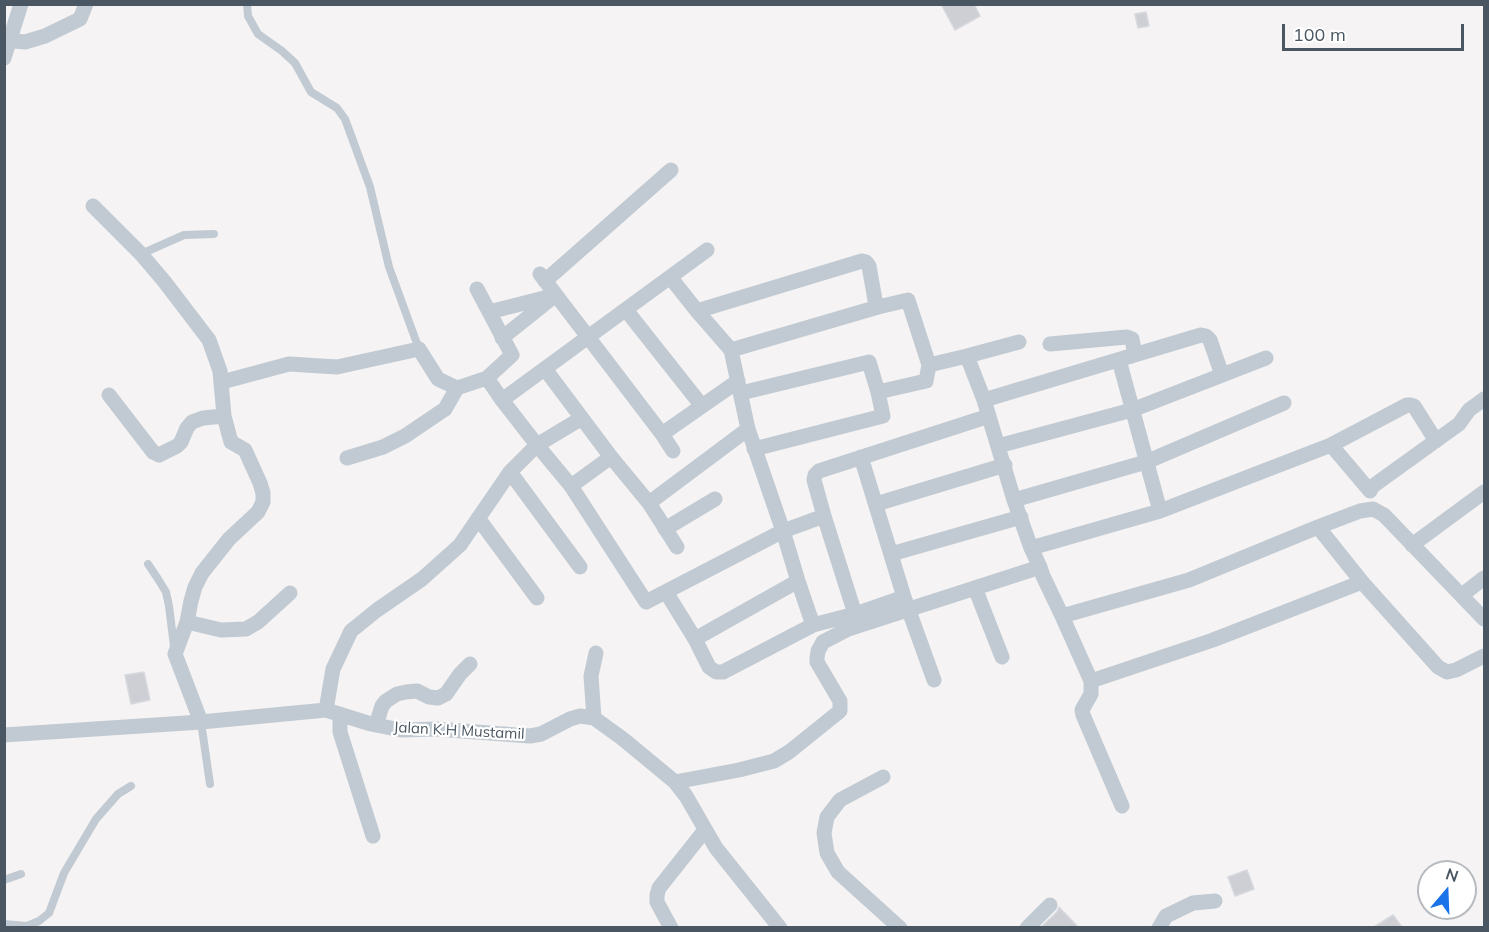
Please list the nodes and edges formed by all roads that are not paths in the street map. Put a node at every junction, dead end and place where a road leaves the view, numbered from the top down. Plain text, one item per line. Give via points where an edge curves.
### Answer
1 (21, 4) edge
2 (86, 4) edge
3 (248, 4) edge
4 (7, 41) edge
5 (4, 58) edge
6 (671, 170) dead end
7 (93, 207) dead end
8 (214, 234) dead end
9 (707, 250) dead end
10 (141, 254) junction
11 (670, 277) junction
12 (477, 289) dead end
13 (556, 295) junction
14 (878, 307) junction
15 (626, 310) junction
16 (697, 311) junction
17 (489, 312) junction
18 (502, 338) junction
19 (588, 338) junction
20 (1019, 342) dead end
21 (1050, 344) dead end
22 (419, 349) junction
23 (730, 350) junction
24 (1135, 355) junction
25 (966, 356) junction
26 (1266, 358) dead end
27 (1119, 360) junction
28 (929, 365) junction
29 (545, 369) junction
30 (1222, 375) junction
31 (487, 378) junction
32 (222, 382) junction
33 (739, 387) junction
34 (457, 388) junction
35 (878, 392) junction
36 (109, 395) dead end
37 (1485, 399) edge
38 (502, 400) junction
39 (984, 400) junction
40 (1284, 404) dead end
41 (702, 406) junction
42 (1132, 410) junction
43 (224, 416) junction
44 (989, 416) junction
45 (582, 418) junction
46 (748, 429) junction
47 (662, 434) junction
48 (1436, 441) junction
49 (537, 445) junction
50 (1331, 445) junction
51 (998, 447) junction
52 (754, 449) junction
53 (673, 451) dead end
54 (611, 457) junction
55 (861, 457) junction
56 (347, 458) dead end
57 (1146, 462) junction
58 (1005, 465) junction
59 (510, 472) junction
60 (572, 486) junction
61 (1370, 491) junction
62 (1485, 492) edge
63 (714, 500) dead end
64 (1014, 500) junction
65 (649, 503) junction
66 (876, 504) junction
67 (1373, 509) junction
68 (1160, 511) junction
69 (824, 516) junction
70 (1021, 517) junction
71 (478, 518) junction
72 (1318, 527) junction
73 (665, 529) junction
74 (783, 531) junction
75 (1412, 544) junction
76 (677, 547) dead end
77 (1031, 548) junction
78 (891, 554) junction
79 (147, 564) dead end
80 (580, 567) dead end
81 (1040, 567) junction
82 (1485, 578) edge
83 (798, 581) junction
84 (1362, 582) junction
85 (975, 588) junction
86 (666, 592) junction
87 (290, 593) dead end
88 (1462, 595) junction
89 (537, 598) dead end
90 (906, 603) junction
91 (855, 614) junction
92 (1062, 616) junction
93 (1485, 619) edge
94 (187, 622) junction
95 (813, 625) junction
96 (695, 639) junction
97 (596, 653) dead end
98 (175, 654) junction
99 (1485, 656) edge
100 (1002, 657) dead end
101 (470, 664) dead end
102 (934, 680) dead end
103 (1091, 681) junction
104 (326, 710) junction
105 (340, 716) junction
106 (594, 718) junction
107 (201, 722) junction
108 (376, 725) junction
109 (4, 735) edge
110 (883, 777) dead end
111 (675, 782) junction
112 (210, 784) dead end
113 (131, 786) dead end
114 (1122, 806) dead end
115 (705, 830) junction
116 (373, 836) dead end
117 (21, 873) dead end
118 (4, 880) edge
119 (1215, 901) dead end
120 (1050, 905) dead end
121 (4, 924) edge
122 (670, 927) edge
123 (780, 927) edge
124 (900, 927) edge
125 (1027, 927) edge
126 (1159, 927) edge

1 - 4 street
2 - 4 street via 80,19 73,23 25,42
3 - 22 lane via 248,16 258,34 295,63 311,92 337,108 345,119 370,187 389,267
4 - 5 street
6 - 13 street via 543,278
7 - 10 street
8 - 10 lane via 184,236
9 - 11 street
10 - 32 street via 209,340
11 - 15 street
11 - 16 street
12 - 17 street
13 - 17 street
13 - 18 street
13 - 19 street
14 - 16 street via 869,266 862,261
14 - 23 street
14 - 28 street via 908,300
15 - 19 street
15 - 41 street
16 - 23 street
17 - 18 street
18 - 31 street via 512,355
19 - 29 street
19 - 47 street
20 - 25 street
21 - 24 street via 1127,338 1132,339
22 - 32 street via 337,367 289,364
22 - 34 street via 438,379
23 - 33 street
24 - 27 street
24 - 30 street via 1206,336
25 - 28 street
25 - 39 street
26 - 30 street
27 - 39 street
27 - 42 street
28 - 35 street via 926,381
29 - 38 street
29 - 45 street
30 - 42 street
31 - 34 street
31 - 38 street
32 - 43 street
33 - 35 street via 869,362
33 - 41 street
33 - 46 street
34 - 56 street via 445,409 405,436
35 - 52 street via 883,416
36 - 43 street via 159,455 181,442 192,422
37 - 48 street
38 - 49 street
39 - 44 street
40 - 57 street
41 - 47 street
42 - 51 street
42 - 57 street
43 - 94 street via 231,442 245,450 260,483 263,502 202,573
44 - 51 street
44 - 55 street
45 - 49 street
45 - 54 street
46 - 52 street
46 - 65 street
47 - 53 street
48 - 50 street via 1414,406 1407,405
48 - 61 street
49 - 59 street
49 - 60 street
50 - 61 street
50 - 68 street
51 - 58 street
52 - 74 street
54 - 60 street
54 - 65 street
55 - 66 street
55 - 69 street via 815,475
57 - 64 street
57 - 68 street
58 - 64 street
58 - 66 street
59 - 71 street
59 - 80 street
60 - 86 street via 646,602
61 - 67 street
62 - 75 street
63 - 73 street
64 - 70 street
65 - 73 street
66 - 78 street
67 - 72 street
67 - 75 street
68 - 77 street
69 - 74 street
69 - 91 street
70 - 77 street
70 - 78 street
71 - 89 street
71 - 104 street via 460,545 422,579 351,631 333,669
72 - 84 street
72 - 92 street via 1189,580
73 - 76 street
74 - 83 street
74 - 86 street
75 - 88 street
77 - 81 street
78 - 90 street
79 - 98 lane via 166,592
81 - 85 street
81 - 92 street
82 - 88 street
83 - 95 street
83 - 96 street
84 - 99 street via 1438,667 1447,672 1456,670
84 - 103 street via 1213,640
85 - 90 street
85 - 100 street
86 - 96 street
87 - 94 street via 246,629 221,630
88 - 93 street
90 - 91 street
90 - 102 street
90 - 111 street via 824,642 817,662 840,701 840,711 789,752 755,767
91 - 95 street
92 - 103 street
94 - 98 street
95 - 96 street via 723,672 710,667
97 - 106 street via 591,676
98 - 107 street
101 - 108 street via 446,694 438,698 417,691 397,694 386,701
103 - 114 street via 1083,715
104 - 105 street, Jalan K.H Mustamil
104 - 107 street, Jalan K.H Mustamil
105 - 108 street, Jalan K.H Mustamil
105 - 116 street via 340,732
106 - 108 street, Jalan K.H Mustamil via 580,716 530,736 401,730
106 - 111 street
107 - 109 street, Jalan K.H Mustamil
107 - 112 lane
110 - 124 street via 840,800 827,817 824,833 827,853 838,872
111 - 115 street
113 - 121 lane via 118,794 96,819 64,873 49,913 27,926
115 - 122 street via 659,888 657,902
115 - 123 street
117 - 118 lane
119 - 126 street via 1193,903 1166,916
120 - 125 street

